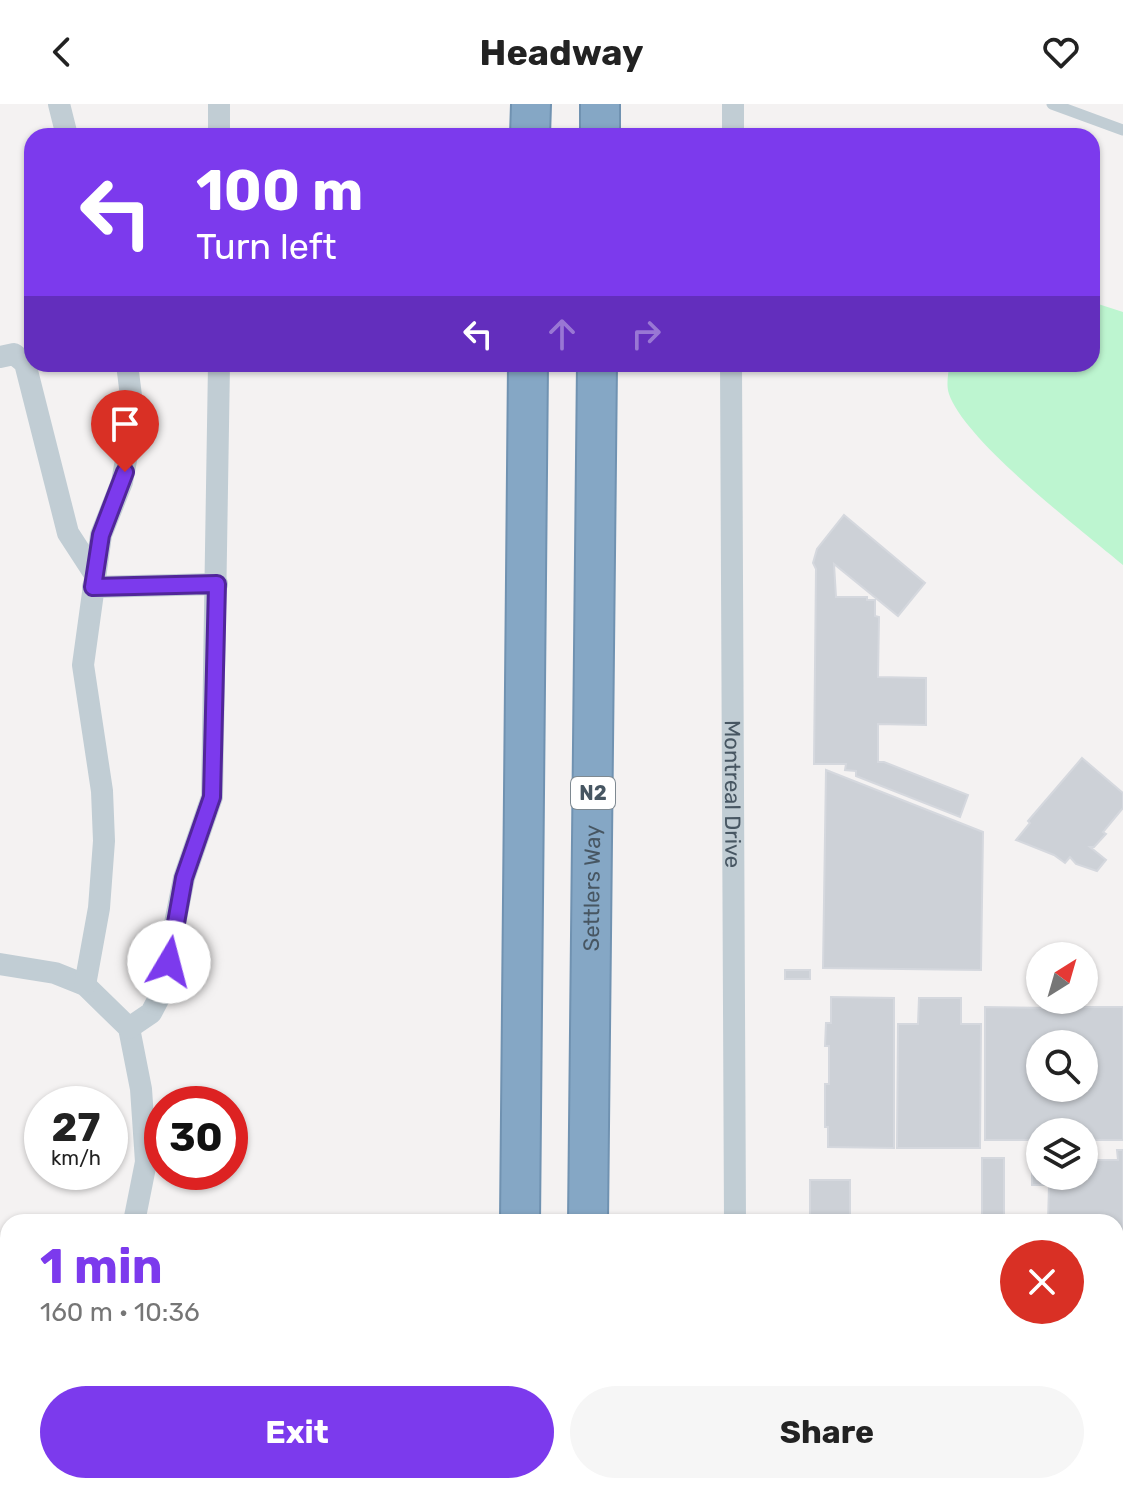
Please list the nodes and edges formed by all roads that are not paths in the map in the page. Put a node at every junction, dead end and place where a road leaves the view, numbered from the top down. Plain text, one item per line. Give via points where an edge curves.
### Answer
1 (59, 104) edge
2 (219, 104) edge
3 (531, 104) edge
4 (600, 104) edge
5 (733, 104) edge
6 (1052, 104) edge
7 (65, 128) edge
8 (219, 128) edge
9 (530, 128) edge
10 (600, 128) edge
11 (733, 128) edge
12 (1123, 130) edge
13 (0, 357) edge
14 (24, 362) edge
15 (27, 372) edge
16 (128, 372) edge
17 (219, 372) edge
18 (528, 372) edge
19 (597, 372) edge
20 (731, 372) edge
21 (94, 580) junction
22 (217, 584) junction
23 (0, 964) edge
24 (85, 985) junction
25 (129, 1028) junction
26 (136, 1214) edge
27 (520, 1214) edge
28 (588, 1214) edge
29 (735, 1214) edge

1 - 7 street
2 - 8 street
3 - 9 highway
4 - 10 highway
5 - 11 street
6 - 12 lane
13 - 14 street via 14,354
15 - 21 street via 68,533
16 - 21 street via 132,404 125,472 101,535
17 - 22 street
18 - 27 highway
19 - 28 highway, Settlers Way / N2
20 - 29 street, Montreal Drive
21 - 22 street
21 - 24 street via 83,665 104,841
22 - 25 street via 212,797 184,878 161,994 151,1013
23 - 24 street via 55,973
24 - 25 street
25 - 26 street via 146,1149

